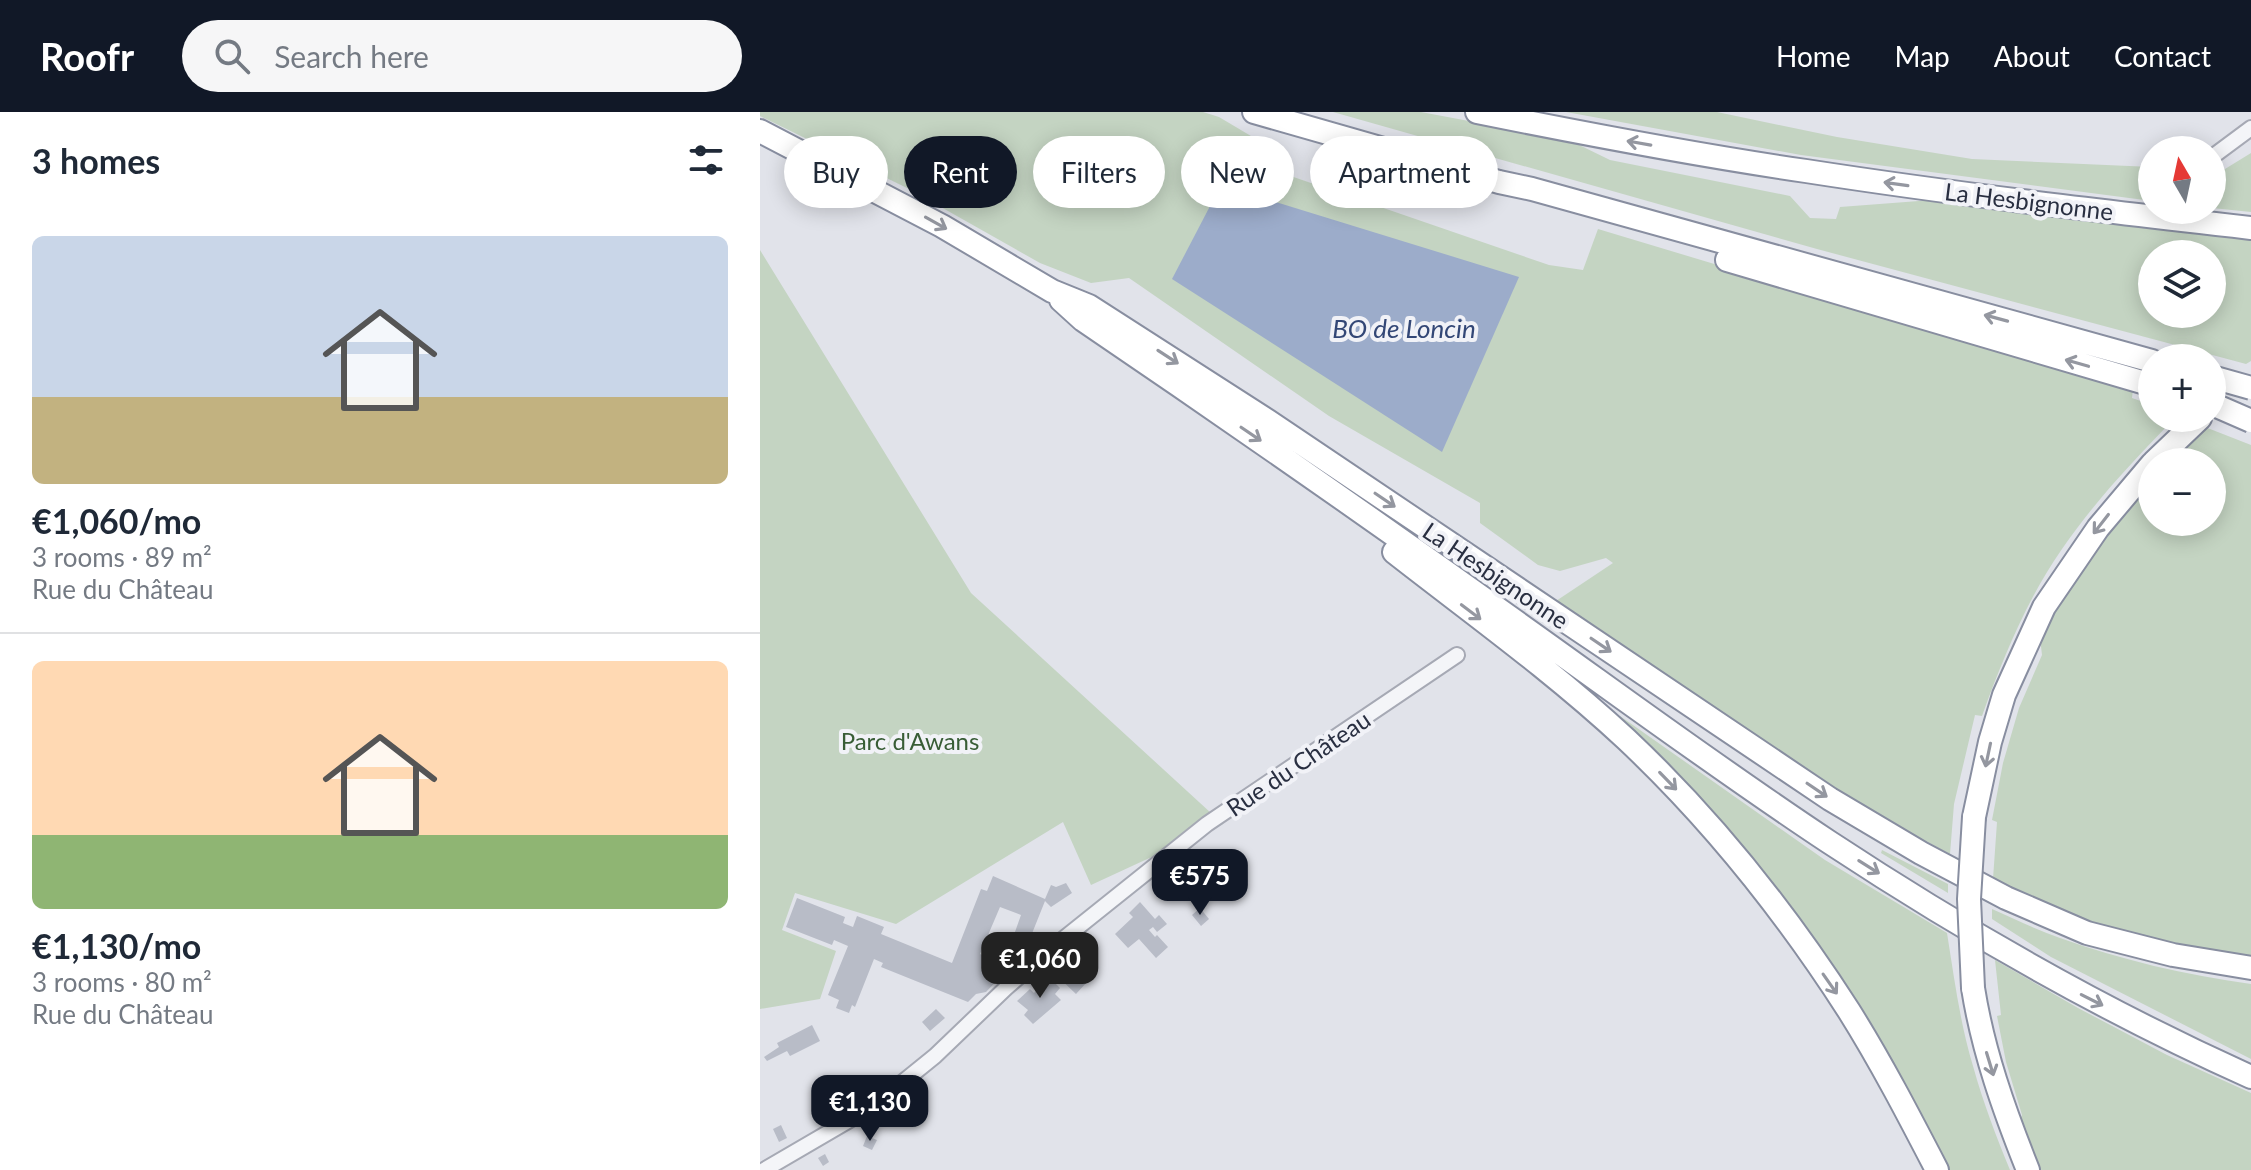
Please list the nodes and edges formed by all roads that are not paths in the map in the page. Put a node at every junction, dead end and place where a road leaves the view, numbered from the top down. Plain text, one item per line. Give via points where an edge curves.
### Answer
1 (1254, 112) edge
2 (1477, 112) edge
3 (2251, 128) edge
4 (760, 131) edge
5 (2226, 147) edge
6 (1499, 182) junction
7 (2251, 228) edge
8 (1052, 291) junction
9 (2138, 357) edge
10 (2138, 381) edge
11 (2226, 381) edge
12 (2251, 381) edge
13 (2251, 388) edge
14 (2226, 395) edge
15 (2226, 411) edge
16 (2251, 421) edge
17 (2185, 432) edge
18 (2169, 448) edge
19 (2138, 481) edge
20 (1375, 521) junction
21 (1457, 655) dead end
22 (2251, 968) edge
23 (2251, 1077) edge
24 (764, 1170) edge
25 (1937, 1170) edge
26 (2028, 1170) edge

1 - 6 highway
7 -> 2 highway, La Hesbignonne via 1804,171
3 - 5 street
4 -> 8 highway, La Hesbignonne via 942,226
9 -> 6 highway
10 -> 6 highway via 1526,200
8 -> 20 highway via 1083,320
8 -> 22 highway, La Hesbignonne via 1089,306 1268,421 1830,799 1921,853 2087,933
11 - 13 highway, bridge
12 - 14 highway
15 - 16 highway, bridge
17 - 18 highway
19 -> 26 highway, bridge via 2044,607 2004,695 1974,817 1969,899 1979,1028
20 -> 23 highway via 1720,767 1917,898 2082,995
20 -> 25 highway via 1389,548 1615,730 1722,840 1849,1011
21 - 24 street, Rue du Château via 1207,824 1052,948 872,1107

